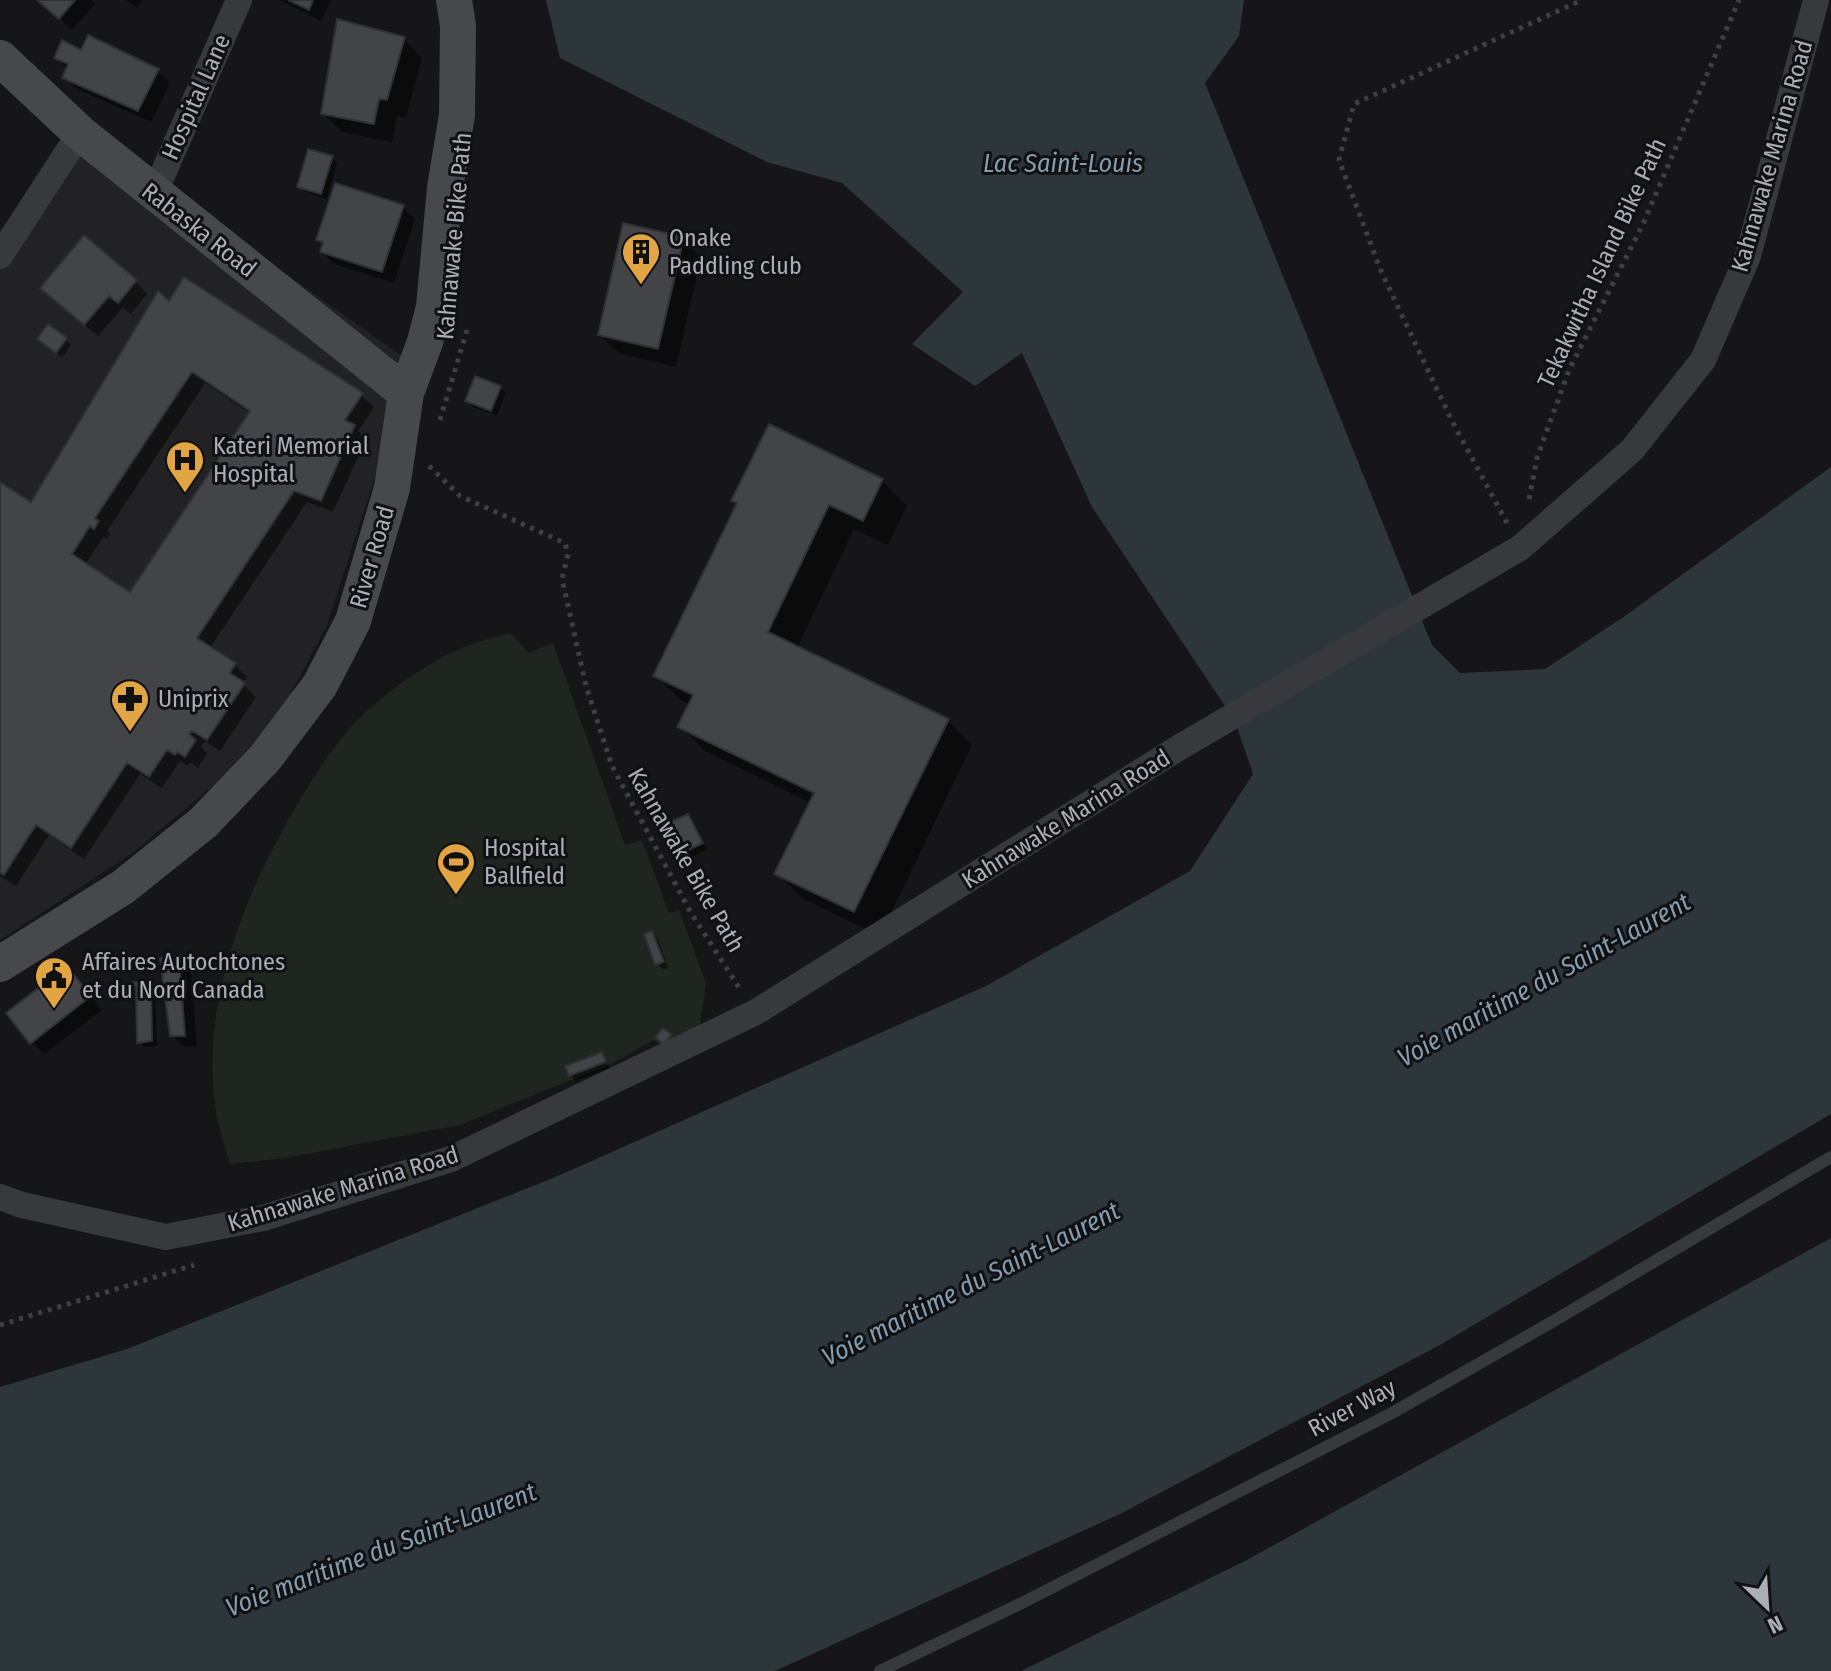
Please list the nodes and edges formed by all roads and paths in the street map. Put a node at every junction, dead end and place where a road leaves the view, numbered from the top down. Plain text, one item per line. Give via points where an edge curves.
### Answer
1 (239, 0) edge
2 (454, 0) edge
3 (1582, 0) edge
4 (1739, 0) edge
5 (1816, 0) edge
6 (0, 58) edge
7 (80, 133) junction
8 (154, 194) junction
9 (0, 256) edge
10 (467, 324) dead end
11 (406, 393) junction
12 (439, 422) dead end
13 (425, 462) dead end
14 (1520, 548) junction
15 (0, 964) edge
16 (756, 1012) junction
17 (1831, 1157) edge
18 (0, 1197) edge
19 (112, 1291) dead end
20 (0, 1325) edge
21 (880, 1671) edge

1 - 8 street, Hospital Lane
2 - 11 street, River Road via 457,115 434,307
3 - 14 path via 1354,104 1339,160 1381,271
4 - 14 path, Tekakwitha Island Bike Path via 1643,224 1569,370 1537,458
5 - 14 street, Kahnawake Marina Road via 1748,256 1703,360 1632,450
6 - 7 street, Rabaska Road
7 - 8 street, Rabaska Road
7 - 9 street
8 - 11 street, Rabaska Road
10 - 12 path, Kahnawake Bike Path
11 - 15 street, River Road via 392,488 366,577 353,621 320,685 265,758 203,823 123,887
13 - 16 path, Kahnawake Bike Path via 460,496 565,543 562,579 586,686 612,766 691,913
14 - 16 street, Kahnawake Marina Road via 1180,747
16 - 18 street, Kahnawake Marina Road via 451,1159 263,1218 166,1237
17 - 21 lane, River Way via 1392,1413
19 - 20 path

